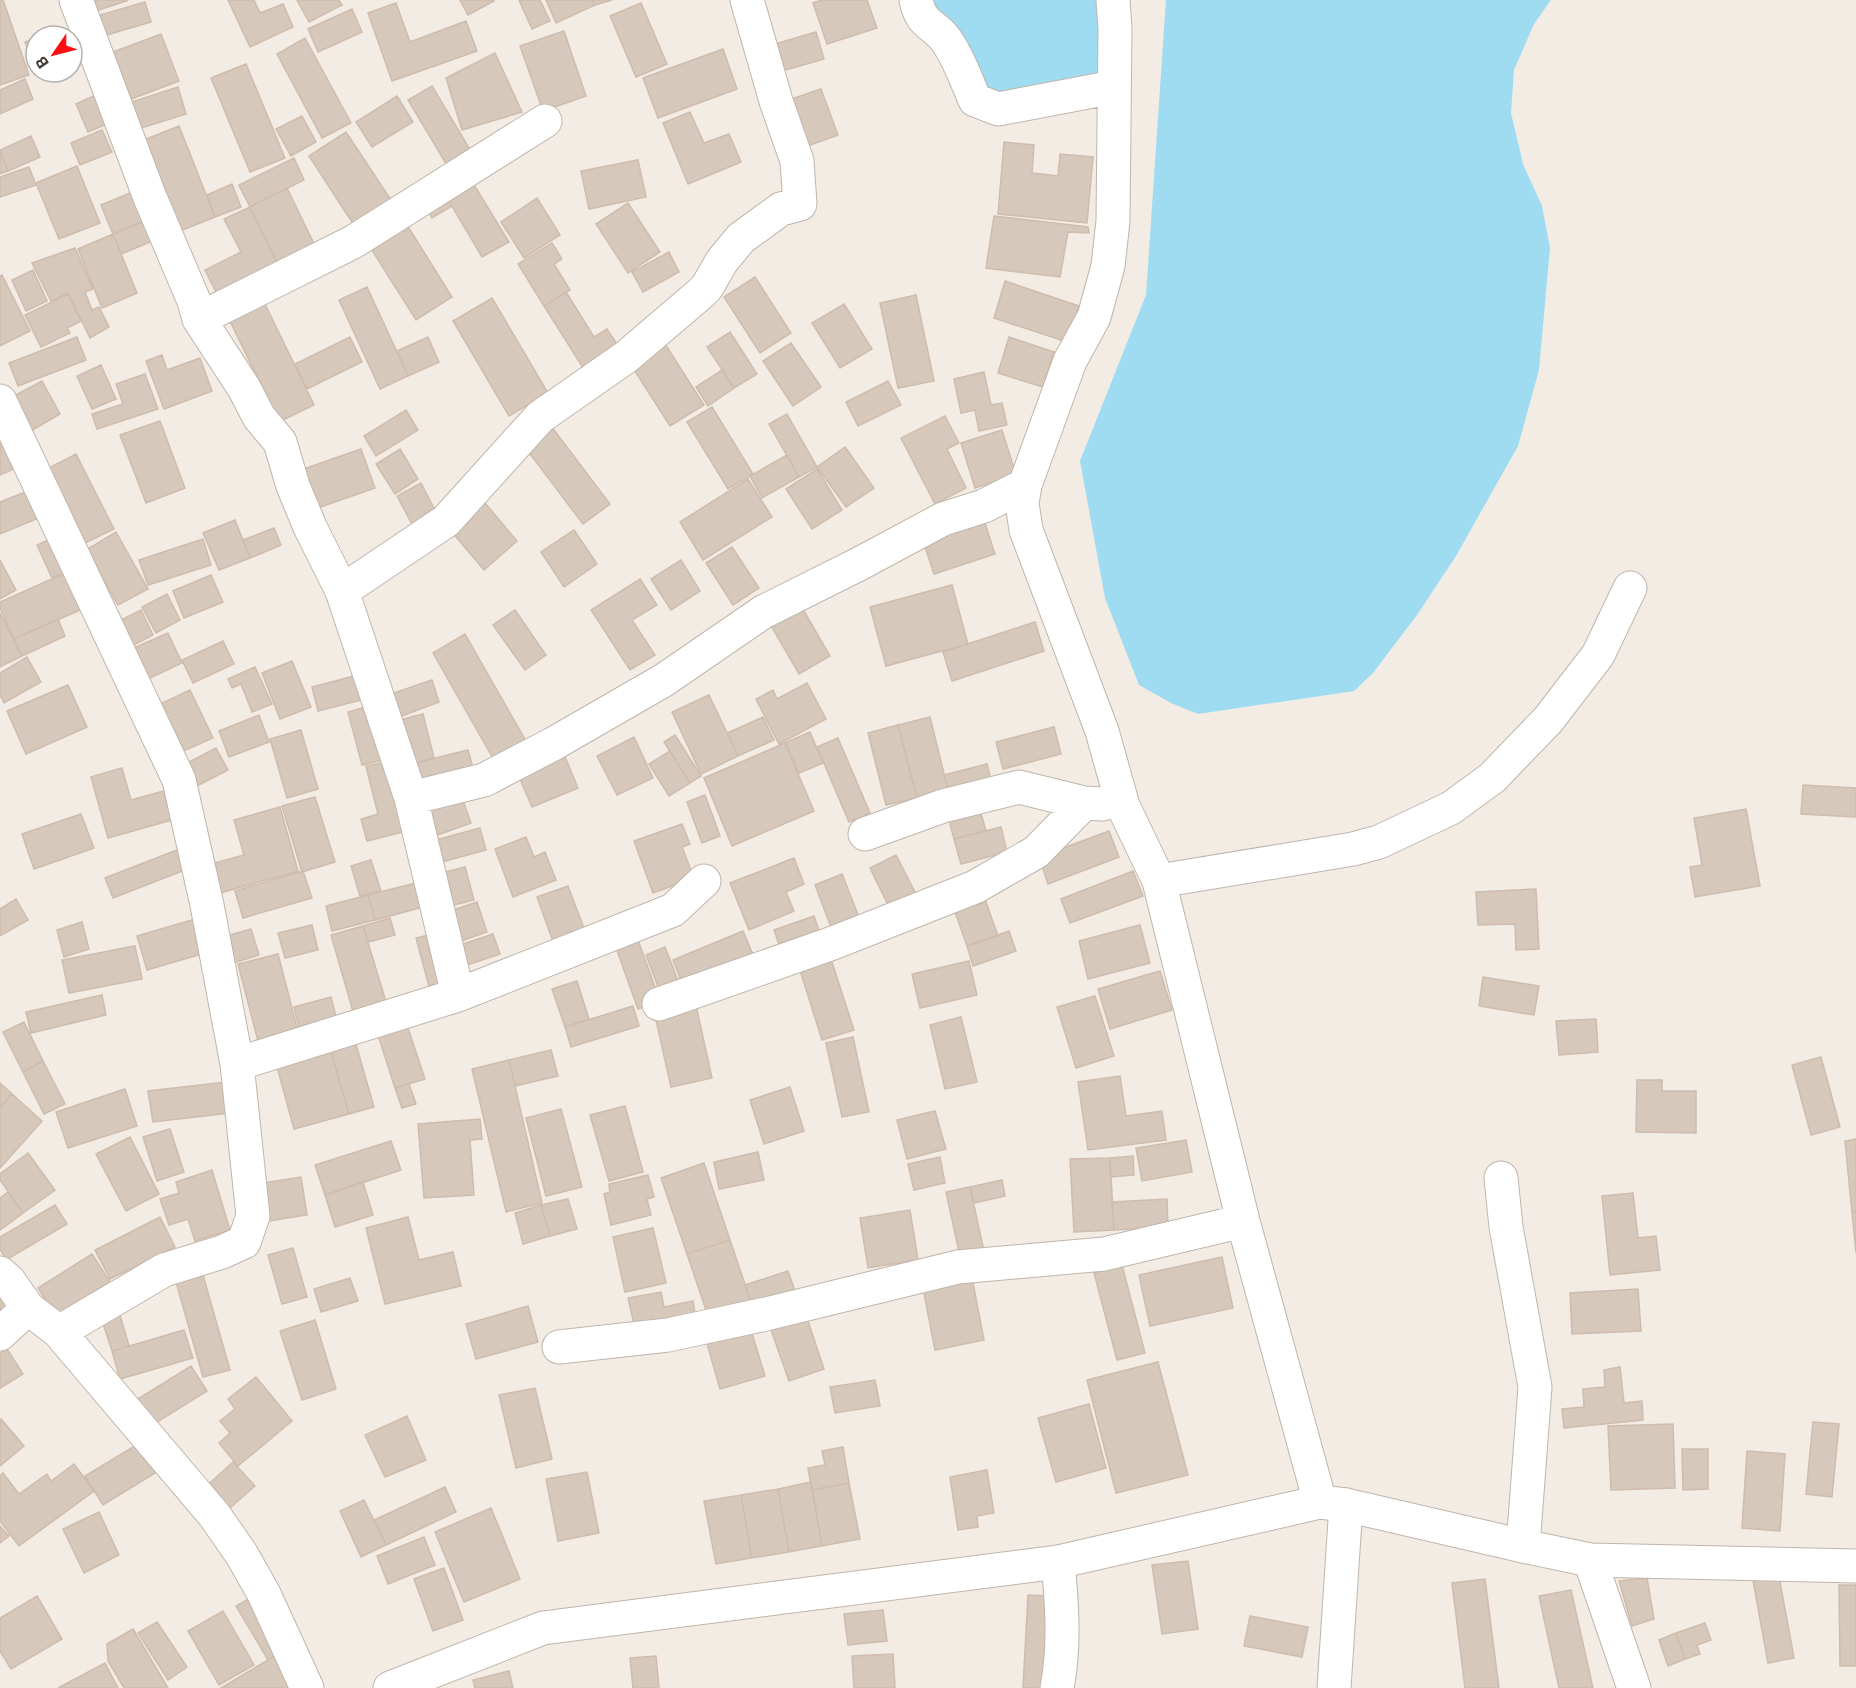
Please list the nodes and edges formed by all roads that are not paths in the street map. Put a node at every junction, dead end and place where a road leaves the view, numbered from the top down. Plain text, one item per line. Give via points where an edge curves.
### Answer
1 (76, 0) edge
2 (747, 0) edge
3 (916, 0) edge
4 (1113, 0) edge
5 (1114, 87) junction
6 (545, 122) dead end
7 (199, 319) junction
8 (0, 401) edge
9 (1025, 485) junction
10 (1630, 588) dead end
11 (342, 591) junction
12 (411, 798) junction
13 (1084, 803) junction
14 (1123, 806) junction
15 (865, 834) dead end
16 (704, 881) dead end
17 (1159, 881) junction
18 (458, 995) junction
19 (659, 1004) dead end
20 (237, 1064) junction
21 (1501, 1178) dead end
22 (1243, 1221) junction
23 (0, 1273) edge
24 (28, 1308) junction
25 (59, 1332) junction
26 (0, 1334) edge
27 (559, 1347) dead end
28 (1333, 1503) junction
29 (1522, 1546) junction
30 (1590, 1560) junction
31 (1058, 1562) junction
32 (1856, 1566) edge
33 (307, 1688) edge
34 (390, 1688) edge
35 (1057, 1688) edge
36 (1334, 1688) edge
37 (1634, 1688) edge

1 - 7 street
2 - 11 street via 797,161 800,204 782,209 741,238 700,294 626,357 540,417 446,521
3 - 5 street via 924,21 946,39 975,100 998,109
4 - 5 street
5 - 9 street via 1113,221 1108,266 1094,316 1070,361
6 - 7 street via 353,243
7 - 11 street via 280,442 310,527
8 - 20 street via 179,780
9 - 12 street via 984,506 943,519 764,612 664,680 484,780
9 - 14 street via 1022,503 1026,530 1102,731
10 - 17 street via 1598,655 1548,720 1492,778 1451,808 1379,842 1353,849
11 - 12 street
12 - 18 street
13 - 14 street
13 - 15 street via 1019,787 943,806
13 - 19 street via 1036,852 975,887 833,943
14 - 17 street
16 - 18 street via 673,910
17 - 22 street
18 - 20 street
20 - 25 street via 253,1216 244,1242 165,1270
21 - 29 street via 1535,1386
22 - 27 street via 1104,1254 958,1267 668,1335
22 - 28 street
23 - 24 street
24 - 25 street
24 - 26 street
25 - 33 street via 215,1516 264,1594
28 - 29 street
28 - 31 street
28 - 36 street
29 - 30 street
30 - 32 street
30 - 37 street
31 - 34 street via 543,1628
31 - 35 street via 1062,1612

